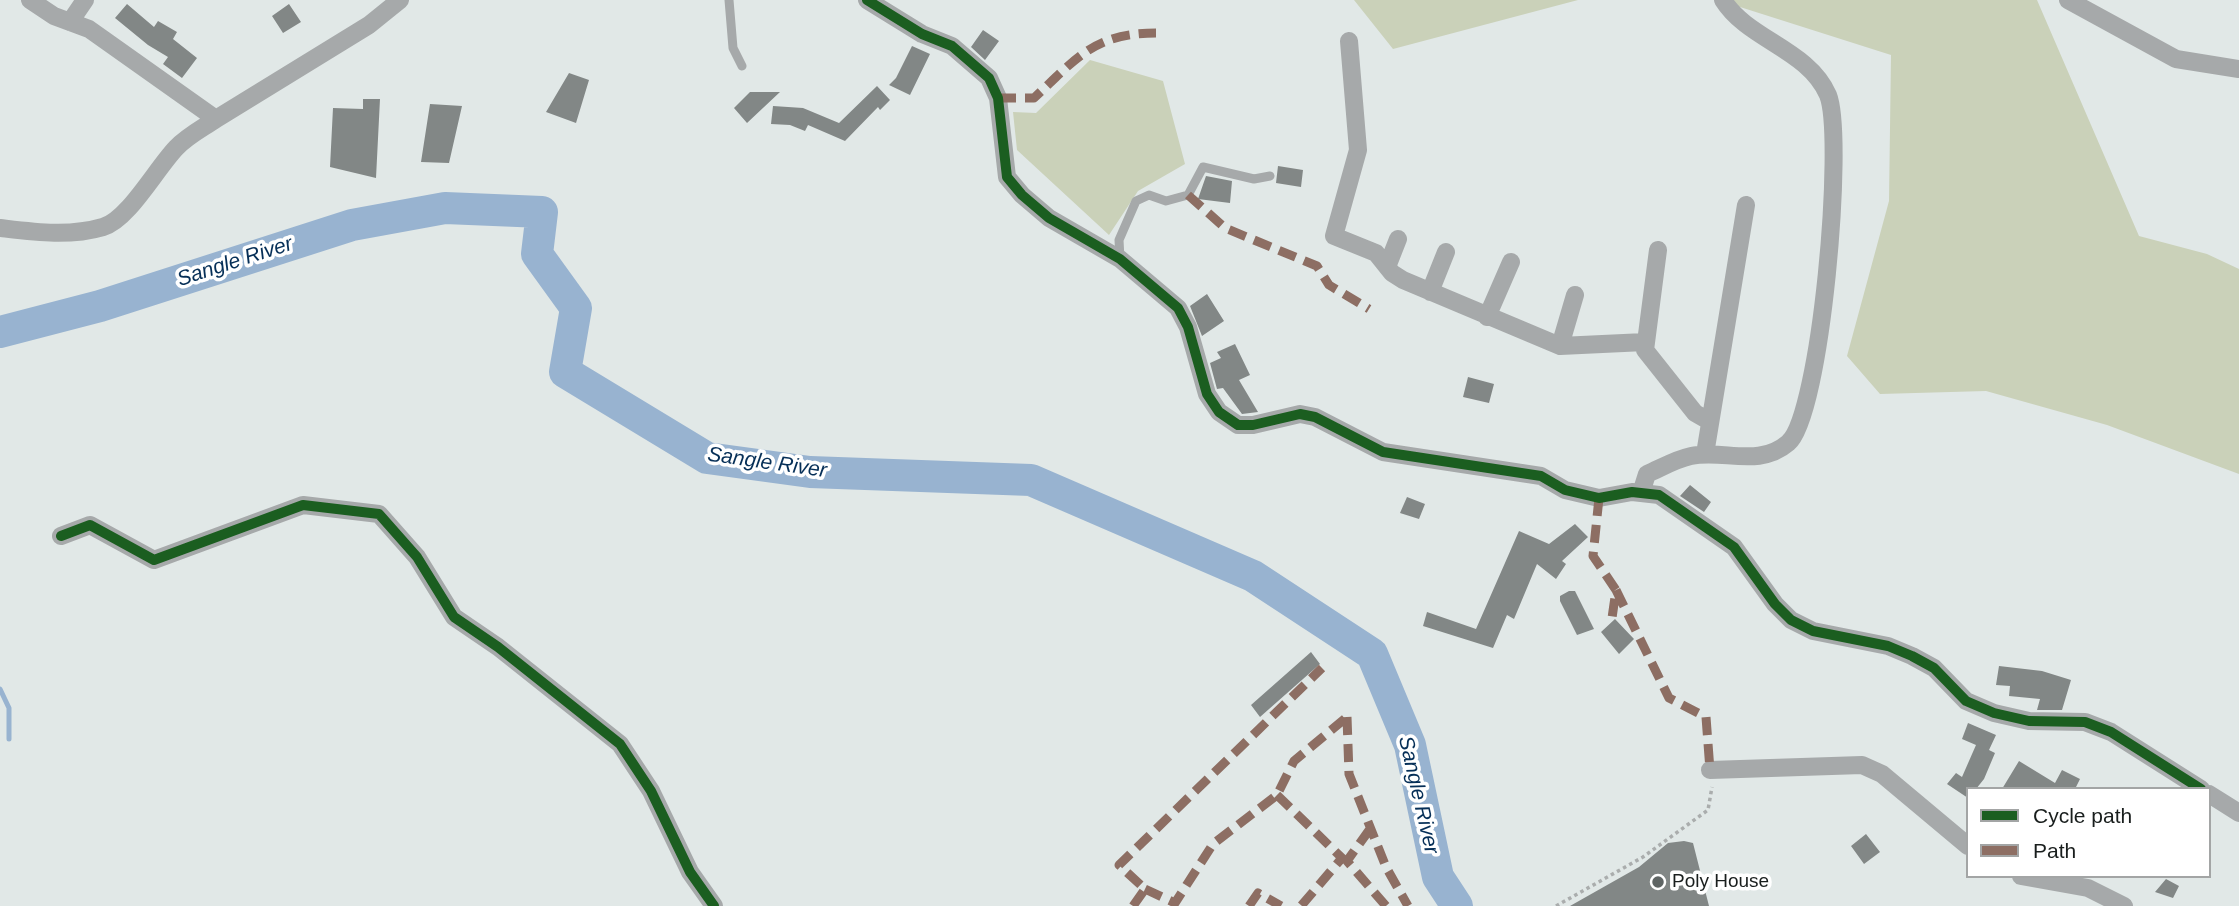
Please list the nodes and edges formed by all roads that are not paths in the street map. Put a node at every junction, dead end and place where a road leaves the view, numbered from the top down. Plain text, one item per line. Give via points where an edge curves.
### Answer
1 (30, 0) edge
2 (85, 0) edge
3 (400, 0) edge
4 (729, 0) edge
5 (867, 0) edge
6 (1723, 0) edge
7 (2068, 0) edge
8 (70, 22) junction
9 (1349, 41) dead end
10 (742, 66) dead end
11 (2239, 69) edge
12 (216, 119) junction
13 (1269, 176) dead end
14 (1746, 205) dead end
15 (0, 228) edge
16 (1398, 239) dead end
17 (1658, 250) dead end
18 (1446, 252) dead end
19 (1120, 259) junction
20 (1511, 262) dead end
21 (1387, 267) junction
22 (1430, 292) junction
23 (1575, 295) dead end
24 (1487, 317) junction
25 (1645, 342) junction
26 (1560, 346) junction
27 (1709, 421) junction
28 (1705, 454) junction
29 (1641, 493) junction
30 (61, 536) dead end
31 (1710, 770) road end
32 (2198, 787) edge
33 (2211, 795) edge
34 (2239, 813) edge
35 (1966, 844) edge
36 (2032, 878) edge
37 (715, 906) edge
38 (2124, 906) edge

1 - 8 street
2 - 8 street
3 - 12 street via 369,25
4 - 10 lane via 733,48
5 - 19 street via 922,34 952,46 989,78 998,98 1007,177 1049,219
6 - 28 street via 1747,26 1808,69 1828,95 1835,172 1825,295 1803,420 1789,443 1768,453 1747,458
7 - 11 street via 2176,59
8 - 12 street via 89,29
9 - 21 street via 1358,150 1334,236 1376,253
12 - 15 street via 179,145 128,211 105,227 51,234
13 - 19 lane via 1254,179 1203,167 1188,195 1166,201 1149,195 1136,201 1119,240
14 - 27 street
16 - 21 street
17 - 25 street
18 - 22 street
19 - 29 street via 1178,308 1207,394 1219,412 1238,425 1300,414 1384,452 1541,476 1565,490 1599,498
20 - 24 street
21 - 22 street
22 - 24 street
23 - 26 street
24 - 26 street
25 - 26 street
25 - 27 street via 1645,350 1695,413
27 - 28 street
28 - 29 street via 1688,456 1647,474
29 - 32 street via 1658,495 1734,547 1791,621 1912,656 1934,668 1966,701 1994,713 2029,721 2085,722 2111,732
30 - 37 street via 90,525 153,560 303,505 379,514 417,557 454,617 620,744 651,792 690,872
31 - 35 street via 1862,765 1882,774
33 - 34 street
36 - 38 street via 2088,888

